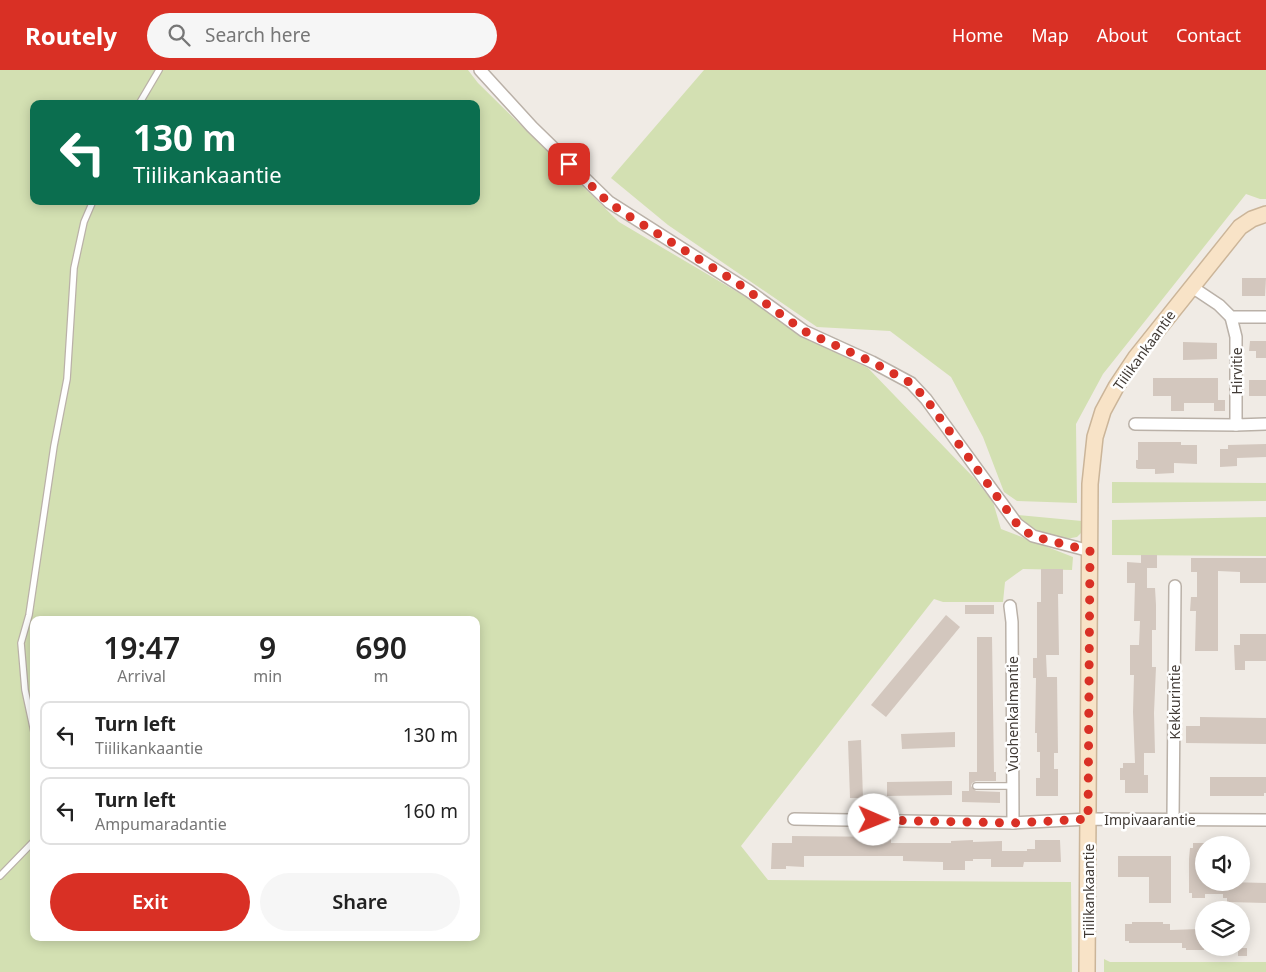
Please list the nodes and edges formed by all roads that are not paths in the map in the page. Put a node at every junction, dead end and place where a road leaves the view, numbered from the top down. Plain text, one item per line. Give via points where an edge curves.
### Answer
1 (159, 70) edge
2 (480, 70) edge
3 (141, 100) edge
4 (91, 205) edge
5 (1266, 214) edge
6 (1192, 287) junction
7 (1231, 317) junction
8 (1266, 317) edge
9 (1135, 424) dead end
10 (1266, 424) edge
11 (1236, 425) junction
12 (1090, 551) junction
13 (1175, 586) dead end
14 (1010, 606) dead end
15 (30, 713) edge
16 (976, 786) dead end
17 (1012, 786) junction
18 (1174, 818) junction
19 (794, 819) dead end
20 (1088, 819) junction
21 (1266, 820) edge
22 (1013, 823) junction
23 (30, 844) edge
24 (0, 876) edge
25 (1087, 972) edge

1 - 3 lane
2 - 12 street via 532,127 609,202 730,278 804,331 911,383 1017,524 1032,536
4 - 15 lane via 84,222 74,268 66,379 29,614 21,643
5 - 6 street, Tiilikankaantie via 1252,218 1240,227
6 - 7 street
6 - 12 street, Tiilikankaantie via 1124,373 1103,411 1092,463
7 - 8 street
7 - 11 street, Hirvitie via 1236,337
9 - 11 street
10 - 11 street
12 - 20 street, Tiilikankaantie
13 - 18 street, Kekkurintie
14 - 17 street, Vuohenkalmantie
16 - 17 lane
17 - 22 street, Vuohenkalmantie
18 - 20 street, Impivaarantie
18 - 21 street, Impivaarantie
19 - 22 street, Impivaarantie
20 - 22 street, Impivaarantie
20 - 25 street, Tiilikankaantie
23 - 24 lane

